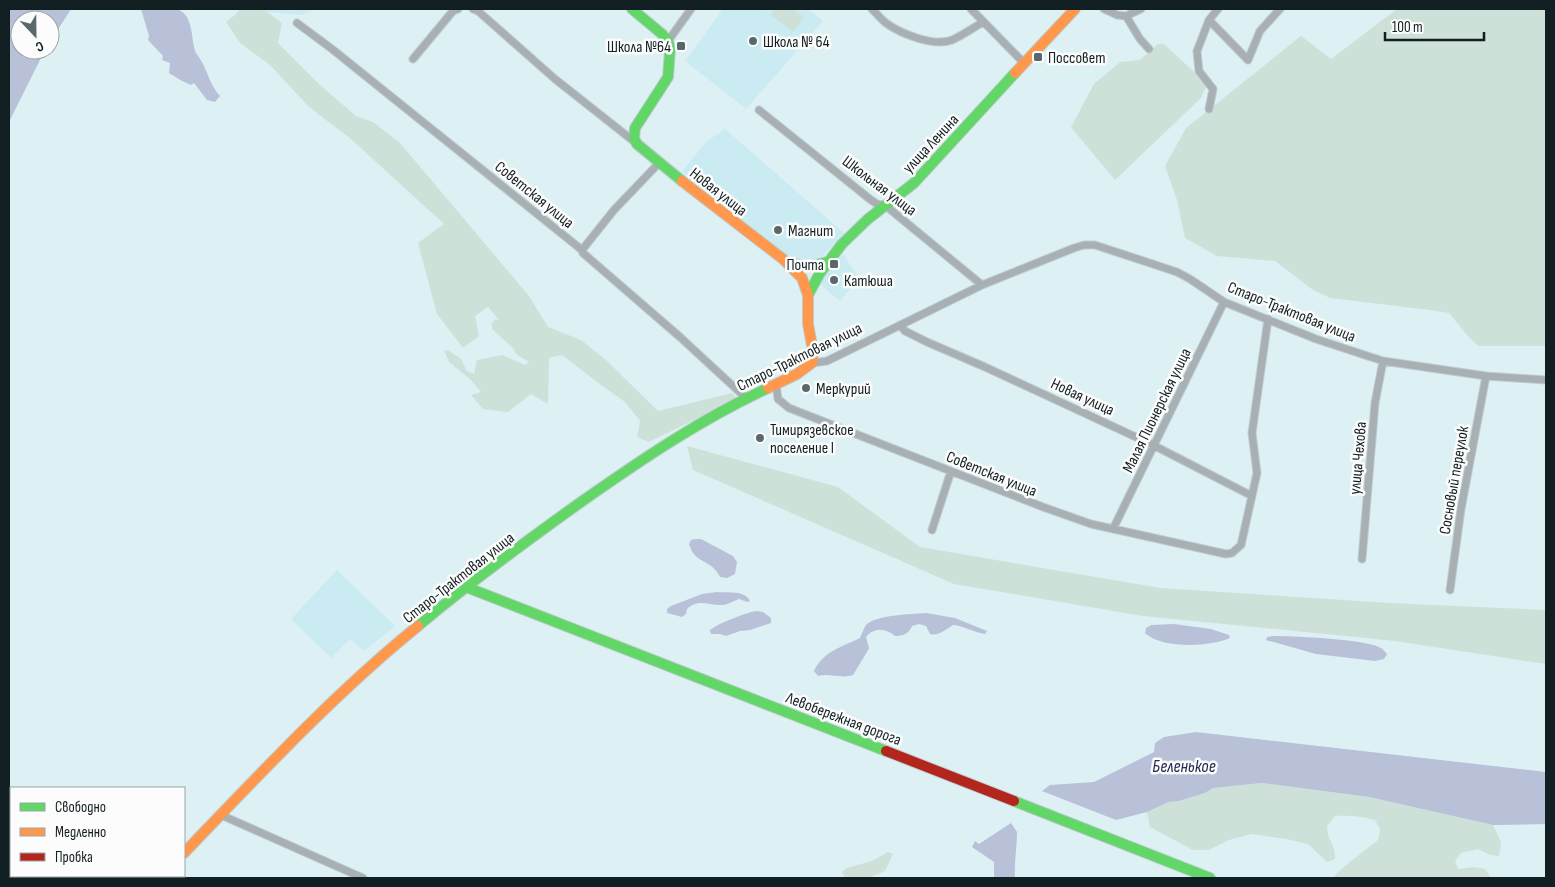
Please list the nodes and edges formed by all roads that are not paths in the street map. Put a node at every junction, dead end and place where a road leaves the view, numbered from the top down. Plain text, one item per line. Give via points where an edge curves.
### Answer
1 (458, 9) edge
2 (473, 9) edge
3 (632, 9) edge
4 (691, 9) edge
5 (872, 9) edge
6 (971, 9) edge
7 (1075, 9) edge
8 (1104, 9) edge
9 (1141, 9) edge
10 (1218, 9) edge
11 (1280, 9) edge
12 (1126, 16) junction
13 (1209, 20) junction
14 (983, 22) junction
15 (297, 23) dead end
16 (668, 41) junction
17 (1149, 49) dead end
18 (413, 59) dead end
19 (1024, 63) junction
20 (1209, 109) dead end
21 (759, 110) dead end
22 (637, 144) junction
23 (659, 162) junction
24 (886, 206) junction
25 (582, 250) junction
26 (783, 259) junction
27 (827, 262) junction
28 (982, 285) junction
29 (808, 294) junction
30 (1224, 302) junction
31 (1268, 319) junction
32 (900, 325) junction
33 (1383, 361) junction
34 (812, 364) junction
35 (1486, 376) junction
36 (1546, 380) edge
37 (776, 384) junction
38 (746, 398) junction
39 (1153, 445) junction
40 (951, 471) junction
41 (1252, 496) junction
42 (1113, 529) junction
43 (932, 530) dead end
44 (1362, 559) dead end
45 (466, 587) junction
46 (1450, 590) dead end
47 (221, 815) junction
48 (185, 852) edge
49 (363, 878) edge
50 (1210, 878) edge

1 - 18 street
2 - 22 street
3 - 16 street
4 - 16 street
5 - 14 street via 902,33 939,42 950,40
6 - 14 street
7 - 19 street, улица Ленина
8 - 12 street
9 - 12 street
10 - 13 street
11 - 13 street via 1260,30 1248,60
12 - 17 street
13 - 20 street via 1196,51 1199,71 1214,89
14 - 19 street
15 - 25 street, Советская улица
16 - 22 street via 668,77 634,128
19 - 24 street, улица Ленина via 914,183
21 - 24 street, Школьная улица via 871,200
22 - 23 street, Новая улица
23 - 25 street
23 - 26 street, Новая улица
24 - 27 street, улица Ленина via 868,219
24 - 28 street, Школьная улица
25 - 38 street, Советская улица
26 - 27 street via 803,268
26 - 29 street, Новая улица via 802,278
27 - 29 street, улица Ленина
28 - 30 street, Старо-Трактовая улица via 1074,248 1095,245 1177,272
28 - 32 street, Старо-Трактовая улица
29 - 34 street, Новая улица
30 - 31 street, Старо-Трактовая улица
30 - 39 street, Малая Пионерская улица
31 - 33 street, Старо-Трактовая улица
31 - 41 street via 1253,422 1257,473
32 - 34 street, Старо-Трактовая улица via 827,361
32 - 39 street, Новая улица via 927,342
33 - 35 street, Старо-Трактовая улица
33 - 44 street, улица Чехова via 1375,403
34 - 37 street, Старо-Трактовая улица
35 - 36 street, Старо-Трактовая улица
35 - 46 street, Сосновый переулок via 1460,509
37 - 38 street, Старо-Трактовая улица
37 - 40 street, Советская улица via 778,399 789,408
38 - 45 street, Старо-Трактовая улица via 653,452
39 - 41 street, Новая улица
39 - 42 street, Малая Пионерская улица
40 - 42 street, Советская улица via 1043,508
40 - 43 street
41 - 42 street, Советская улица via 1241,545 1232,553 1220,554
45 - 47 street, Старо-Трактовая улица via 370,668
45 - 50 street, Левобережная дорога
47 - 48 street, Старо-Трактовая улица
47 - 49 street

